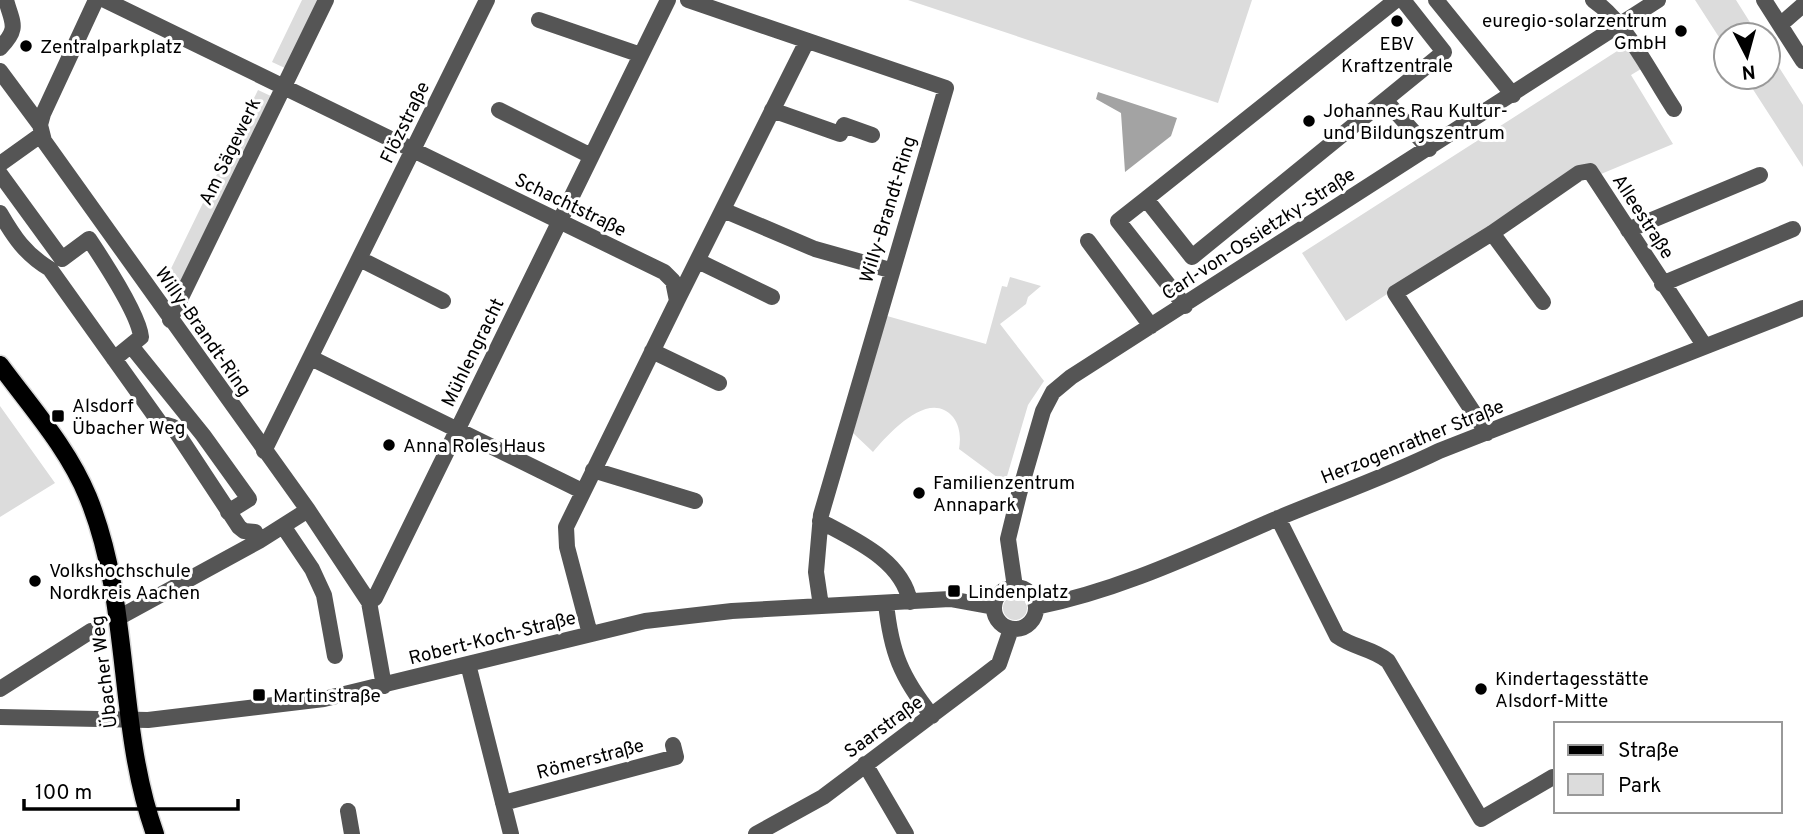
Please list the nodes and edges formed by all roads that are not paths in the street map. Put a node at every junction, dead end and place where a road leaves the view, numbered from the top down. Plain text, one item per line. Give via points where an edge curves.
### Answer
1 (96, 0) edge
2 (105, 0) edge
3 (326, 0) edge
4 (667, 0) edge
5 (688, 0) edge
6 (1396, 0) edge
7 (1403, 0) edge
8 (1436, 0) edge
9 (1593, 0) edge
10 (1658, 0) edge
11 (1764, 0) edge
12 (4, 1) edge
13 (483, 1) edge
14 (1803, 5) edge
15 (539, 20) dead end
16 (1777, 21) edge
17 (1782, 23) edge
18 (1619, 26) junction
19 (1782, 28) edge
20 (807, 41) junction
21 (0, 48) edge
22 (641, 55) junction
23 (1803, 61) edge
24 (0, 72) edge
25 (285, 85) junction
26 (1513, 95) junction
27 (1386, 100) junction
28 (1674, 109) dead end
29 (499, 110) dead end
30 (772, 110) junction
31 (41, 130) junction
32 (872, 135) dead end
33 (1429, 149) junction
34 (414, 150) junction
35 (591, 156) junction
36 (0, 164) edge
37 (0, 174) edge
38 (1760, 175) dead end
39 (1146, 199) junction
40 (723, 210) junction
41 (0, 213) edge
42 (558, 222) junction
43 (1628, 229) junction
44 (1793, 229) dead end
45 (1492, 233) junction
46 (1088, 242) dead end
47 (360, 259) junction
48 (698, 261) junction
49 (890, 270) junction
50 (1662, 284) junction
51 (772, 297) dead end
52 (443, 301) dead end
53 (677, 302) junction
54 (1543, 302) dead end
55 (1185, 306) junction
56 (1803, 308) edge
57 (170, 320) junction
58 (1151, 326) junction
59 (1704, 345) junction
60 (132, 347) junction
61 (652, 351) junction
62 (311, 358) junction
63 (114, 359) junction
64 (0, 365) edge
65 (719, 383) dead end
66 (457, 430) junction
67 (1487, 433) junction
68 (264, 451) junction
69 (593, 470) junction
70 (582, 491) junction
71 (695, 500) dead end
72 (308, 510) junction
73 (229, 512) junction
74 (1278, 518) junction
75 (820, 521) junction
76 (282, 526) junction
77 (259, 541) junction
78 (1015, 587) junction
79 (369, 602) junction
80 (910, 602) junction
81 (886, 603) junction
82 (821, 606) junction
83 (994, 607) junction
84 (1036, 607) junction
85 (118, 618) junction
86 (1011, 629) junction
87 (91, 631) dead end
88 (590, 634) junction
89 (335, 656) dead end
90 (468, 664) junction
91 (384, 686) junction
92 (0, 689) edge
93 (932, 716) junction
94 (0, 717) edge
95 (130, 721) junction
96 (673, 745) dead end
97 (864, 764) junction
98 (1553, 777) dead end
99 (503, 803) junction
100 (348, 811) dead end
101 (155, 834) edge
102 (352, 834) edge
103 (511, 834) edge
104 (756, 834) edge
105 (906, 834) edge

1 - 31 street
2 - 25 street, Schachtstraße
3 - 25 street, Am Sägewerk
4 - 22 street, Mühlengracht
5 - 20 street, Willy-Brandt-Ring
6 - 39 street
7 - 27 street via 1444,52
8 - 26 street
9 - 18 street
10 - 18 street, Carl-von-Ossietzky-Straße
11 - 16 street
12 - 21 street via 13,16 13,30
13 - 34 street, Flözstraße
14 - 17 street
15 - 22 street
18 - 26 street, Carl-von-Ossietzky-Straße
18 - 28 street
19 - 23 street
20 - 30 street
20 - 49 street, Willy-Brandt-Ring via 946,88
22 - 35 street, Mühlengracht
24 - 31 street, Willy-Brandt-Ring
25 - 34 street, Schachtstraße
25 - 57 street, Am Sägewerk
26 - 33 street, Carl-von-Ossietzky-Straße
27 - 33 street
27 - 39 street via 1192,257
29 - 35 street
30 - 32 street via 840,134 844,125
30 - 40 street
31 - 36 street
31 - 57 street, Willy-Brandt-Ring
33 - 55 street, Carl-von-Ossietzky-Straße
34 - 42 street, Schachtstraße
34 - 47 street, Flözstraße
35 - 42 street, Mühlengracht
37 - 60 street via 62,259 89,239 140,322 141,337
38 - 43 street
39 - 55 street via 1118,221
40 - 48 street
40 - 49 street via 815,249
41 - 63 street via 18,244 50,269
42 - 53 street, Schachtstraße via 664,272 673,281
42 - 66 street, Mühlengracht
43 - 45 street, Alleestraße via 1590,171 1579,173
43 - 50 street, Alleestraße
44 - 50 street
45 - 54 street
45 - 67 street, Alleestraße via 1395,293
46 - 58 street
47 - 52 street
47 - 62 street, Flözstraße
48 - 51 street
48 - 53 street
49 - 75 street, Willy-Brandt-Ring
50 - 59 street, Alleestraße
53 - 61 street
55 - 58 street, Carl-von-Ossietzky-Straße
56 - 59 street, Herzogenrather Straße
57 - 68 street, Willy-Brandt-Ring
58 - 78 street, Carl-von-Ossietzky-Straße via 1071,377 1053,392 1043,411 1008,539
59 - 67 street, Herzogenrather Straße
60 - 63 street
60 - 73 street via 249,499
61 - 65 street
61 - 69 street
62 - 66 street
62 - 68 street, Flözstraße
63 - 73 street via 160,423 173,427
64 - 85 main road, Übacher Weg via 76,470 99,527
66 - 70 street
66 - 79 street, Mühlengracht via 375,598
67 - 74 street, Herzogenrather Straße
68 - 72 street, Willy-Brandt-Ring
69 - 70 street
69 - 71 street
70 - 88 street via 565,537
72 - 76 street
72 - 79 street, Willy-Brandt-Ring
73 - 77 street via 244,531 255,531
74 - 84 street, Herzogenrather Straße via 1133,581
74 - 98 street via 1337,636 1353,647 1376,651 1388,661 1482,819
75 - 80 street via 876,554 903,578
75 - 82 street, Willy-Brandt-Ring via 816,572
76 - 77 street
76 - 89 street via 324,595
77 - 85 street
78 - 83 street via 997,597
78 - 84 street via 1033,597
79 - 91 street, Willy-Brandt-Ring
80 - 81 street, Robert-Koch-Straße
80 - 83 street, Robert-Koch-Straße via 960,600
81 - 82 street, Robert-Koch-Straße
81 - 93 street via 894,657 909,687
82 - 88 street, Robert-Koch-Straße via 645,621
83 - 86 street via 996,617
84 - 86 street via 1029,624
85 - 95 main road, Übacher Weg
86 - 93 street, Saarstraße via 999,664
87 - 92 street
88 - 90 street, Robert-Koch-Straße
90 - 91 street, Robert-Koch-Straße
90 - 99 street
91 - 95 street, Robert-Koch-Straße via 324,699
93 - 97 street, Saarstraße
94 - 95 street, Robert-Koch-Straße
95 - 101 main road, Übacher Weg via 138,777
96 - 99 street, Römerstraße via 676,757
97 - 104 street, Saarstraße via 823,797
97 - 105 street
99 - 103 street
100 - 102 street

